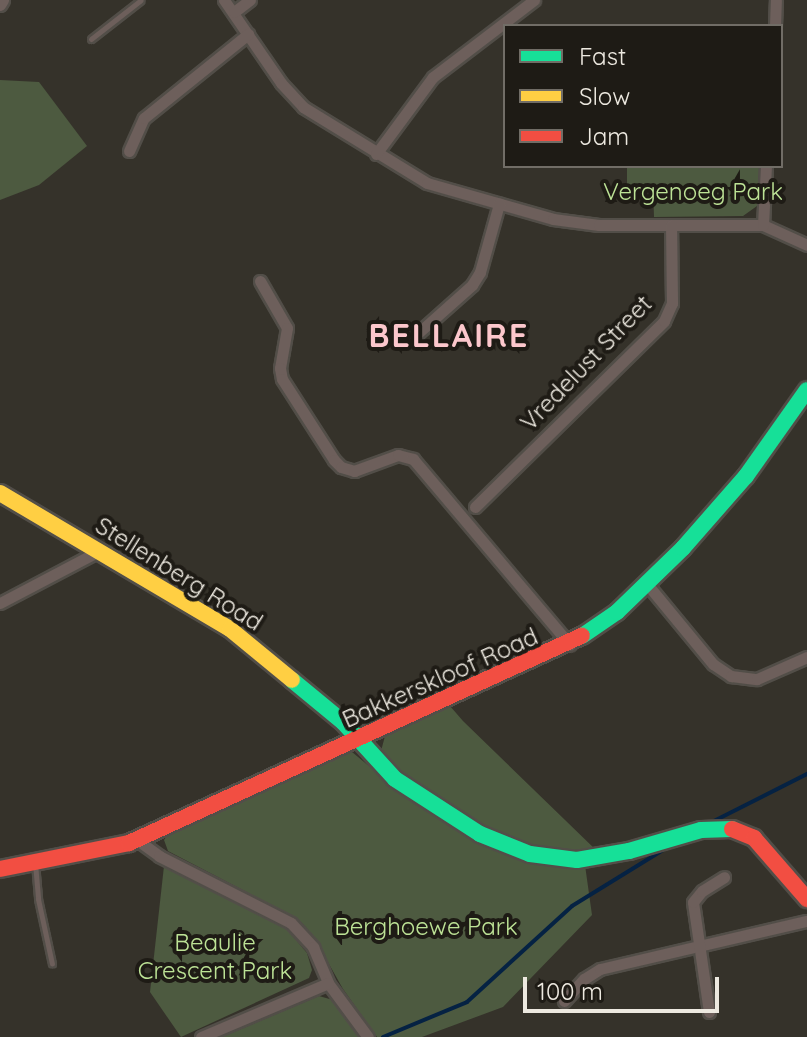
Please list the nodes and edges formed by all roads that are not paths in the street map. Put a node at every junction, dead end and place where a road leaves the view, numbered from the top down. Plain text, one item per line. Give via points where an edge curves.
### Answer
1 (141, 0) edge
2 (224, 0) edge
3 (250, 0) edge
4 (534, 0) edge
5 (776, 0) edge
6 (234, 12) junction
7 (775, 24) edge
8 (248, 34) junction
9 (91, 39) dead end
10 (129, 151) dead end
11 (376, 154) junction
12 (766, 168) edge
13 (499, 204) junction
14 (671, 225) junction
15 (763, 225) junction
16 (807, 245) edge
17 (260, 281) dead end
18 (417, 334) dead end
19 (807, 390) edge
20 (0, 493) edge
21 (475, 507) dead end
22 (99, 551) junction
23 (647, 584) junction
24 (0, 603) edge
25 (570, 645) junction
26 (807, 657) edge
27 (359, 741) junction
28 (136, 839) junction
29 (35, 862) junction
30 (0, 869) edge
31 (724, 877) dead end
32 (807, 899) edge
33 (807, 921) edge
34 (698, 944) junction
35 (52, 964) dead end
36 (328, 983) junction
37 (564, 1001) dead end
38 (709, 1012) dead end
39 (201, 1037) edge
40 (368, 1037) edge

1 - 9 lane
2 - 6 street
3 - 6 street
4 - 11 street via 433,77
5 - 7 street
6 - 8 street
8 - 10 street via 144,118
8 - 11 street via 292,97
11 - 13 street via 427,183
12 - 15 street
13 - 14 street via 575,222
13 - 18 street via 472,285
14 - 15 street
14 - 21 street, Vredelust Street via 669,314
15 - 16 street
17 - 25 street via 287,328 282,379 334,460 354,471 398,455 413,459
19 - 23 street, Bakkerskloof Road via 746,476
20 - 22 street, Stellenberg Road
22 - 24 street
22 - 27 street, Stellenberg Road via 230,629
23 - 25 street, Bakkerskloof Road via 597,629
23 - 26 street via 713,664 731,676 757,679
25 - 27 street, Bakkerskloof Road
27 - 28 street, Bakkerskloof Road
27 - 32 street, Stellenberg Road via 413,792 503,845 577,860 716,827 742,831 767,850
28 - 29 street, Bakkerskloof Road
28 - 36 street via 291,923 313,947
29 - 30 street, Bakkerskloof Road
29 - 35 lane
31 - 34 street via 693,902
33 - 34 street
34 - 37 street via 600,969
34 - 38 street
36 - 39 street
36 - 40 street

